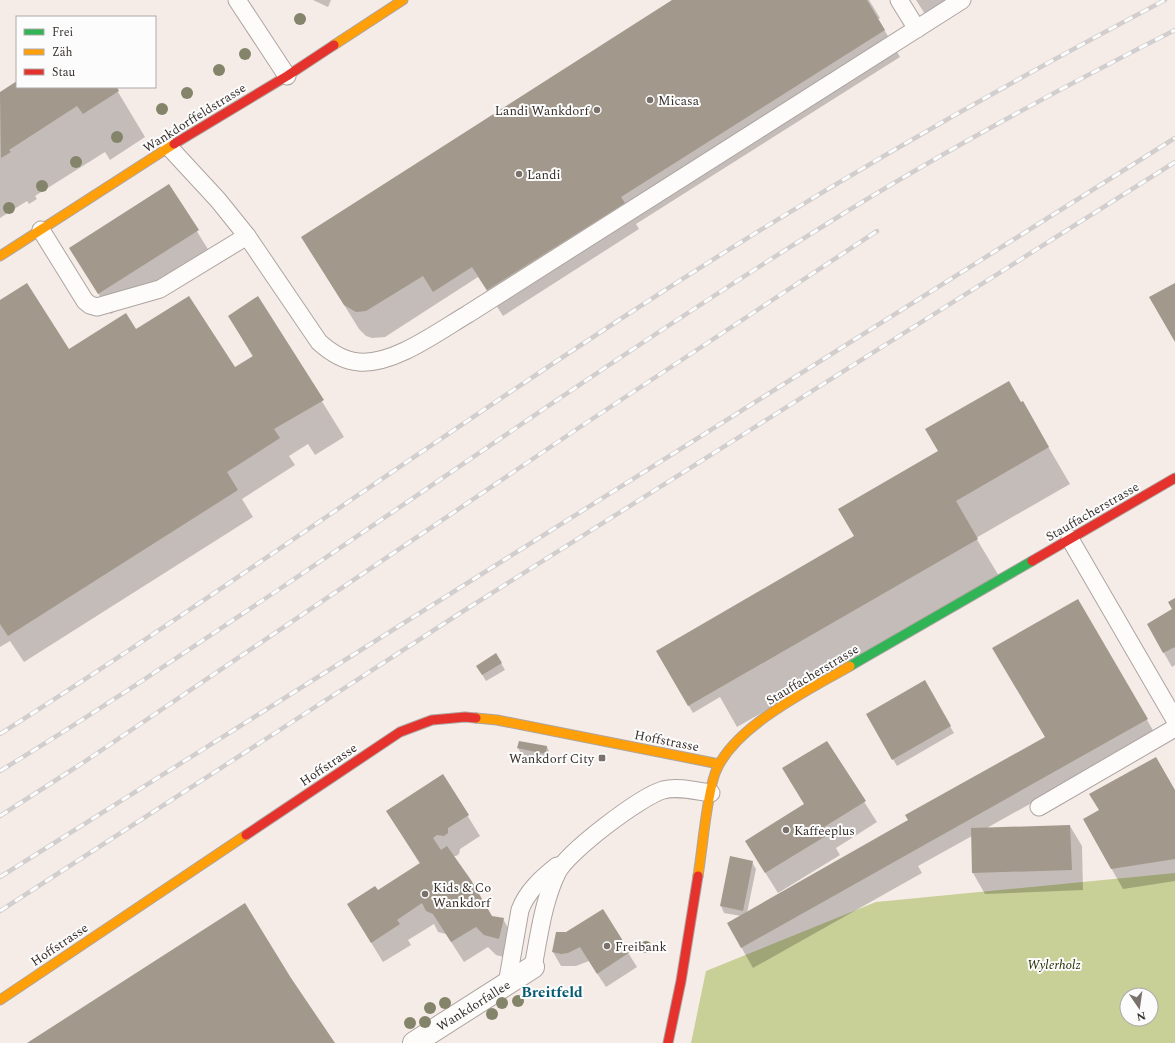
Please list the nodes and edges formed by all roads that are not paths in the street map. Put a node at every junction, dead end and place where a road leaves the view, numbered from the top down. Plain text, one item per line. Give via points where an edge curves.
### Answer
1 (237, 0) edge
2 (403, 0) edge
3 (899, 0) edge
4 (962, 0) edge
5 (917, 29) junction
6 (287, 76) junction
7 (169, 147) junction
8 (41, 230) junction
9 (246, 236) junction
10 (0, 256) edge
11 (1175, 478) edge
12 (1070, 539) junction
13 (1175, 720) edge
14 (1175, 728) edge
15 (720, 764) junction
16 (711, 793) junction
17 (1039, 807) dead end
18 (572, 854) junction
19 (533, 967) joint
20 (506, 984) junction
21 (0, 1000) edge
22 (414, 1043) edge
23 (668, 1043) edge

1 - 6 lane
2 - 6 street, Wankdorffeldstrasse
3 - 5 lane
4 - 5 lane
5 - 9 lane via 468,314 389,358 358,362 345,359 328,350 312,333
6 - 7 street, Wankdorffeldstrasse
7 - 8 street, Wankdorffeldstrasse
7 - 9 lane via 218,200
8 - 9 lane via 85,300 97,307 160,289
8 - 10 street, Wankdorffeldstrasse
11 - 12 street, Stauffacherstrasse
12 - 13 lane
12 - 15 street, Stauffacherstrasse via 775,711 741,736
14 - 17 lane
15 - 16 street, Stauffacherstrasse
15 - 21 street, Hoffstrasse via 497,720 450,717 422,724 400,732 374,748
16 - 18 lane via 675,788 657,793 594,834
16 - 23 street, Stauffacherstrasse via 681,981
18 - 19 lane via 558,872 549,891
18 - 20 lane via 547,874 524,900
19 - 20 street, Wankdorfallee
20 - 22 street, Wankdorfallee

